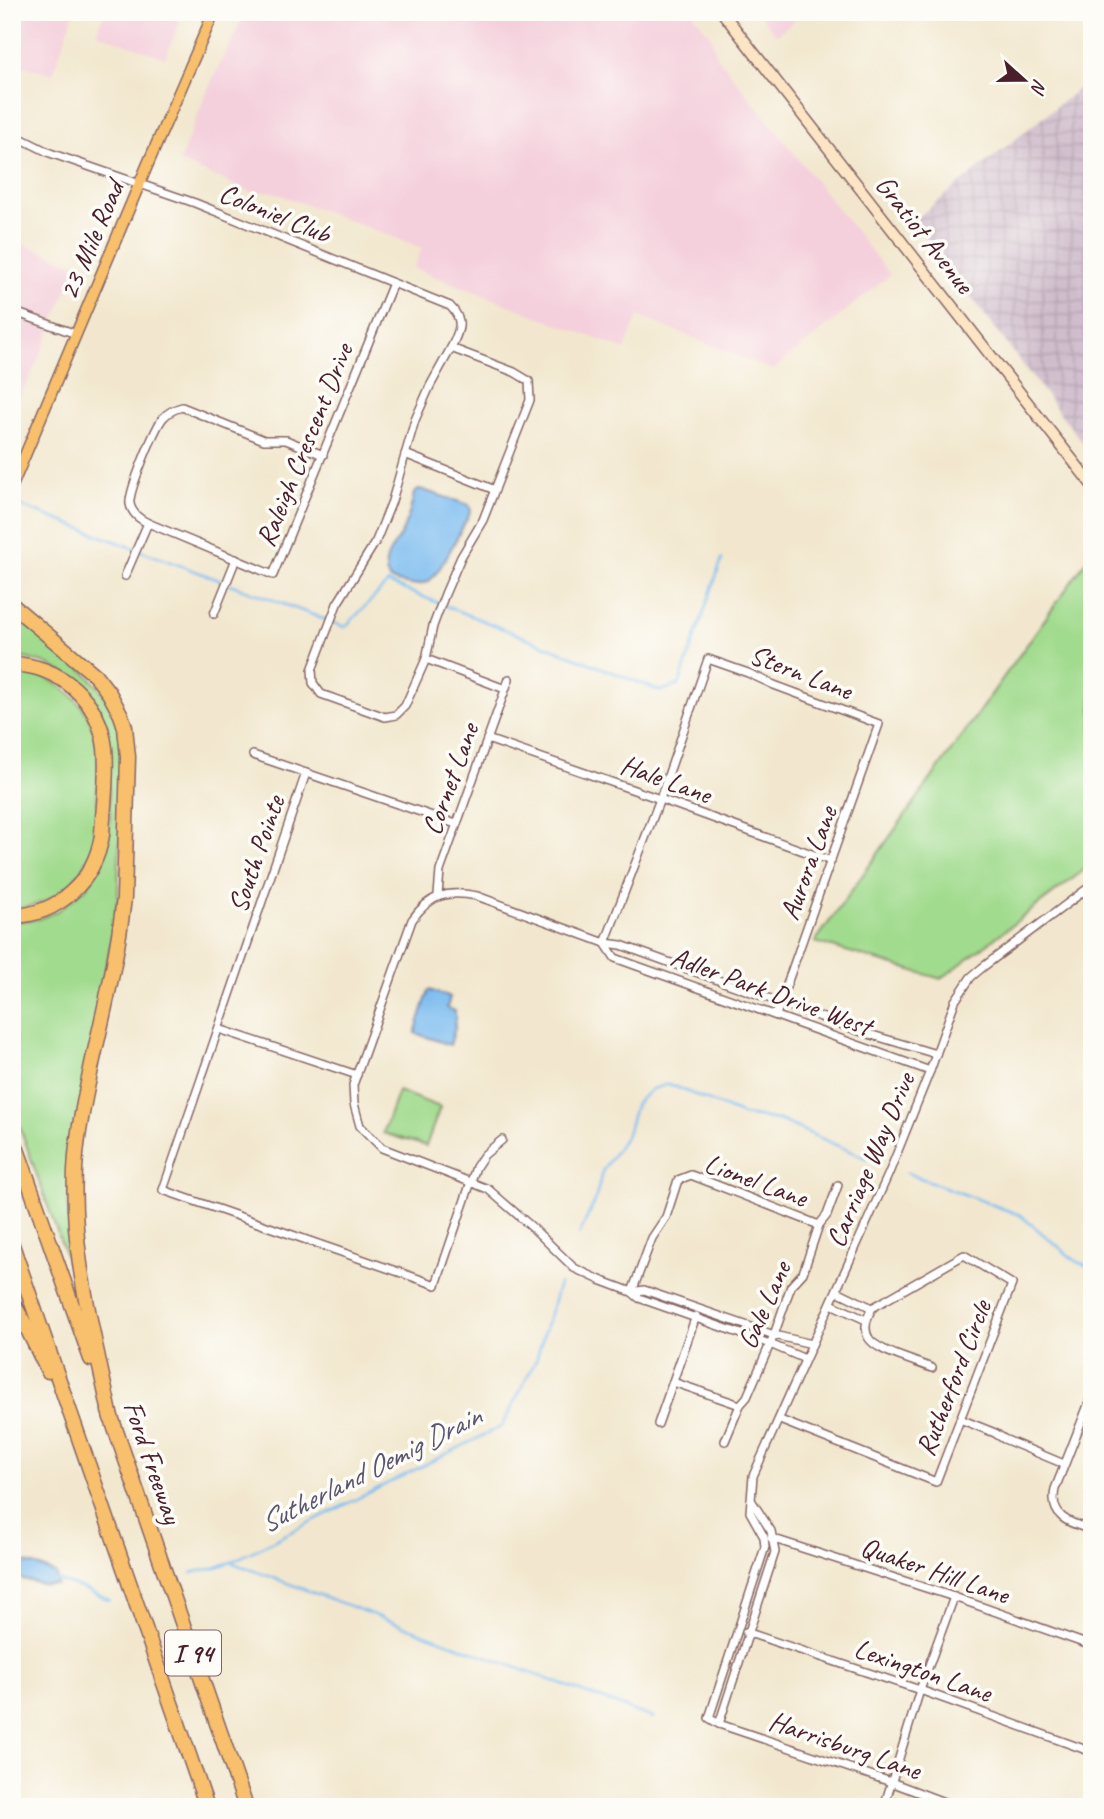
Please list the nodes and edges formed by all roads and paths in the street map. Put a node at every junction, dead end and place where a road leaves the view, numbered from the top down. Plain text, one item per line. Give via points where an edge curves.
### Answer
1 (214, 12) edge
2 (722, 12) edge
3 (12, 134) edge
4 (139, 185) junction
5 (393, 283) junction
6 (12, 311) edge
7 (76, 334) junction
8 (451, 348) junction
9 (323, 454) junction
10 (405, 454) junction
11 (1092, 485) edge
12 (12, 486) edge
13 (495, 490) junction
14 (148, 523) junction
15 (236, 559) junction
16 (125, 576) dead end
17 (12, 605) edge
18 (214, 614) dead end
19 (426, 659) junction
20 (12, 664) edge
21 (509, 679) dead end
22 (505, 689) junction
23 (880, 724) joint
24 (487, 739) junction
25 (253, 755) dead end
26 (306, 773) junction
27 (660, 799) junction
28 (456, 824) junction
29 (831, 861) junction
30 (1092, 885) edge
31 (438, 895) junction
32 (12, 916) edge
33 (605, 943) junction
34 (780, 1003) junction
35 (776, 1015) junction
36 (219, 1029) junction
37 (936, 1054) junction
38 (930, 1071) junction
39 (357, 1075) junction
40 (12, 1135) edge
41 (502, 1140) dead end
42 (471, 1182) junction
43 (838, 1185) dead end
44 (819, 1224) junction
45 (12, 1245) edge
46 (837, 1291) junction
47 (632, 1292) junction
48 (12, 1301) edge
49 (831, 1304) junction
50 (872, 1308) junction
51 (699, 1309) junction
52 (695, 1318) junction
53 (866, 1320) junction
54 (774, 1335) junction
55 (770, 1344) junction
56 (812, 1345) junction
57 (806, 1359) junction
58 (932, 1367) dead end
59 (673, 1382) junction
60 (1092, 1395) edge
61 (740, 1405) junction
62 (1090, 1405) edge
63 (111, 1418) junction
64 (960, 1419) junction
65 (780, 1420) junction
66 (658, 1424) dead end
67 (725, 1441) dead end
68 (81, 1442) junction
69 (1065, 1464) junction
70 (1092, 1531) edge
71 (769, 1538) junction
72 (954, 1597) junction
73 (739, 1630) junction
74 (748, 1633) junction
75 (1092, 1646) edge
76 (920, 1690) junction
77 (719, 1724) junction
78 (1092, 1752) edge
79 (891, 1782) junction
80 (207, 1807) edge
81 (246, 1807) edge
82 (884, 1807) edge
83 (957, 1807) edge

1 - 4 main road, 23 Mile Road
2 - 11 main road, Gratiot Avenue
3 - 4 street, Coloniel Club
4 - 5 street, Coloniel Club
4 - 7 main road, 23 Mile Road
5 - 8 street, Coloniel Club via 456,312 460,321
5 - 9 street, Raleigh Crescent Drive
6 - 7 street
7 - 12 main road, 23 Mile Road
8 - 10 street via 429,386
8 - 13 street via 528,381 530,400
9 - 14 street via 286,440 264,440 175,408 160,422 131,491 130,506
9 - 15 street, Raleigh Crescent Drive via 274,575
10 - 13 street
10 - 19 street via 376,541 337,604 312,670 313,683 321,694 385,717 396,715 405,706
13 - 19 street via 445,594
14 - 15 street, Raleigh Crescent Drive
14 - 16 street
15 - 18 street
17 - 63 highway via 103,684 121,716 127,742 122,920 78,1131 74,1205 82,1282
19 - 22 street
20 - 32 highway via 50,671 81,693 96,715 105,751 102,835 91,869 75,890 54,905
21 - 22 street, Cornet Lane
22 - 24 street, Cornet Lane
23 - 27 street, Stern Lane via 708,659
23 - 29 street, Aurora Lane
24 - 27 street, Hale Lane
24 - 28 street, Cornet Lane
25 - 26 street
26 - 28 street
26 - 36 street, South Pointe
27 - 29 street, Hale Lane
27 - 33 street
28 - 31 street, Cornet Lane via 440,871
29 - 34 street, Aurora Lane
30 - 37 street, Carriage Way Drive via 971,977 955,1001
31 - 33 street, Adler Park Drive West via 478,896
31 - 39 street via 412,920
33 - 34 street, Adler Park Drive West
33 - 35 street, Adler Park Drive West via 615,958
34 - 35 street, Aurora Lane
34 - 37 street, Adler Park Drive West
35 - 38 street, Adler Park Drive West
36 - 39 street
36 - 42 street, South Pointe via 163,1190 436,1285
37 - 38 street, Carriage Way Drive
38 - 46 street, Carriage Way Drive
39 - 42 street via 354,1104 360,1126 382,1148
40 - 63 highway, Ford Freeway / I 94
41 - 42 street via 484,1155
42 - 47 street via 488,1189 574,1268
43 - 44 street, Gale Lane
44 - 47 street, Lionel Lane via 691,1175 678,1180
44 - 54 street, Gale Lane via 803,1273 790,1286
45 - 68 highway, I 94
46 - 49 street, Carriage Way Drive
46 - 50 street
47 - 51 street via 644,1290
47 - 52 street
48 - 68 highway
49 - 53 street
49 - 56 street, Carriage Way Drive
50 - 53 street
50 - 64 street, Rutherford Circle via 964,1255 1012,1284
51 - 52 street
51 - 54 street
52 - 55 street
52 - 59 street
53 - 58 street, Rutherford Circle via 871,1343
54 - 55 street, Gale Lane
54 - 56 street
55 - 57 street
55 - 61 street, Gale Lane
56 - 57 street, Carriage Way Drive
57 - 65 street, Carriage Way Drive
59 - 61 street
59 - 66 street
60 - 62 street
61 - 67 street, Gale Lane
62 - 69 street
63 - 81 highway, Ford Freeway / I 94
64 - 65 street, Rutherford Circle via 936,1482
64 - 69 street
65 - 71 street, Carriage Way Drive via 753,1476 751,1500
68 - 80 highway, I 94
69 - 70 street via 1053,1498 1059,1515
71 - 72 street, Quaker Hill Lane
71 - 73 street
71 - 74 street via 775,1552
72 - 75 street, Quaker Hill Lane
72 - 76 street
73 - 74 street, Lexington Lane
73 - 77 street via 709,1718
74 - 76 street, Lexington Lane
74 - 77 street
76 - 78 street, Lexington Lane
76 - 79 street
77 - 79 street, Harrisburg Lane
79 - 82 street
79 - 83 street, Harrisburg Lane

